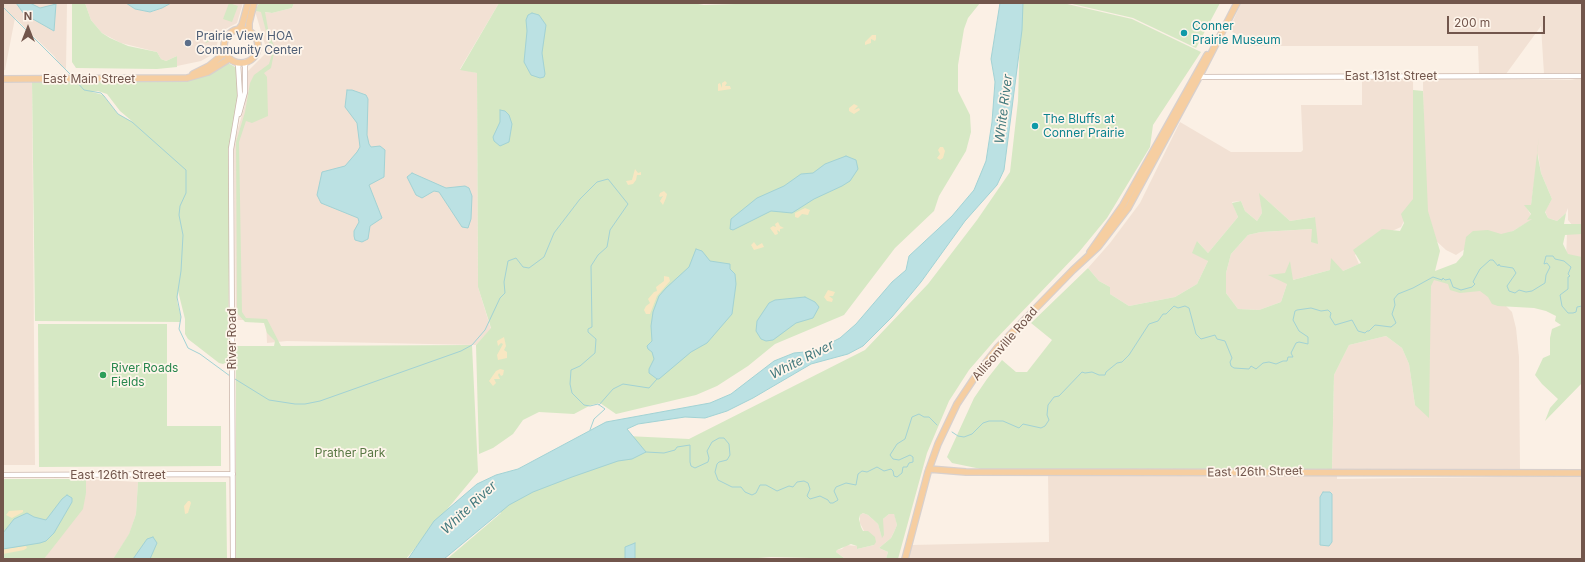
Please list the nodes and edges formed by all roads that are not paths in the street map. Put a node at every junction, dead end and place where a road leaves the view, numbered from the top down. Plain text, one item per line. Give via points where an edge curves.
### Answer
1 (248, 3) edge
2 (254, 3) edge
3 (1236, 3) edge
4 (239, 29) junction
5 (249, 31) junction
6 (225, 53) junction
7 (230, 59) junction
8 (242, 62) junction
9 (1582, 76) edge
10 (1199, 77) junction
11 (176, 78) junction
12 (3, 79) edge
13 (1088, 255) junction
14 (929, 469) junction
15 (1582, 473) edge
16 (232, 474) junction
17 (3, 475) edge
18 (233, 559) edge
19 (905, 559) edge

1 - 4 main road
2 - 5 main road
3 - 10 main road, Allisonville Road
3 - 13 main road, Allisonville Road via 1123,205
4 - 5 main road
4 - 6 main road via 226,38
5 - 8 main road via 256,38 258,48 254,57
6 - 7 main road
6 - 11 main road, East Main Street via 200,71
7 - 8 main road
7 - 11 main road, East Main Street via 202,74
8 - 16 street, River Road via 240,96 231,146
9 - 10 street, East 131st Street
10 - 13 main road, Allisonville Road via 1128,208 1098,247
11 - 12 main road, East Main Street
13 - 14 main road, Allisonville Road via 998,347 977,374 948,422
14 - 15 main road, East 126th Street via 966,472
14 - 19 main road, Allisonville Road
16 - 17 street, East 126th Street
16 - 18 street, River Road

